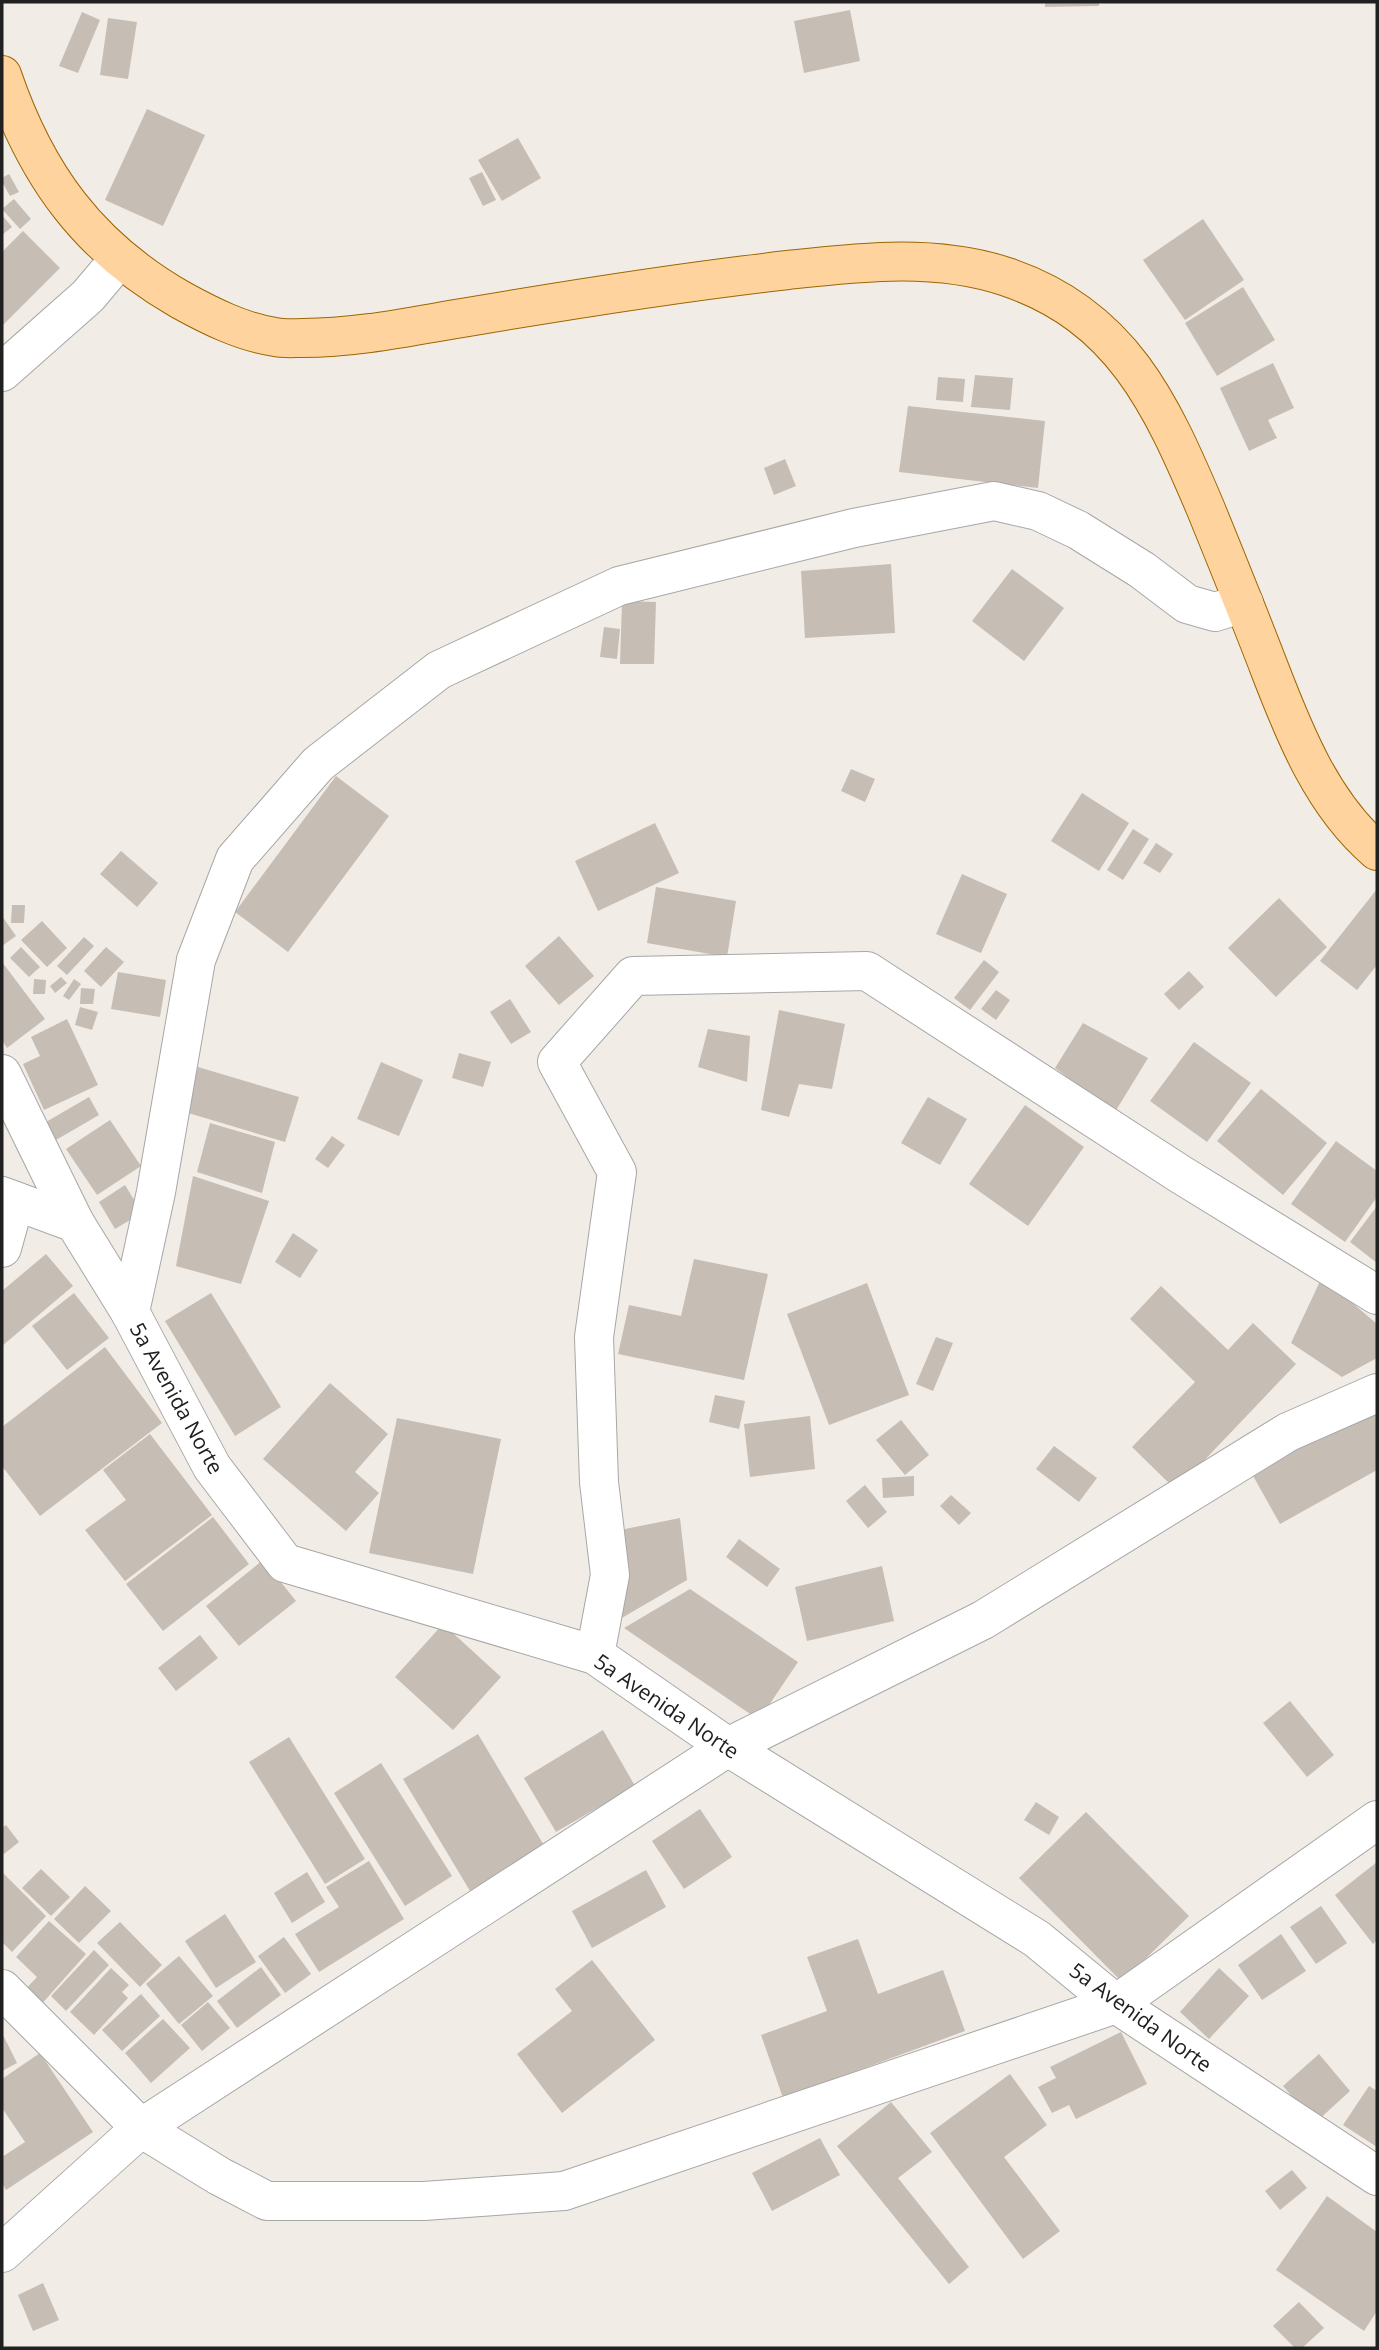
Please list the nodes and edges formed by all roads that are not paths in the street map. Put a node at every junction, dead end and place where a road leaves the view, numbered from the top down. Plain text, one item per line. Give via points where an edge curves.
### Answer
1 (2, 75) edge
2 (120, 258) junction
3 (2, 372) edge
4 (1244, 603) junction
5 (1377, 851) edge
6 (2, 1074) edge
7 (8, 1199) edge
8 (75, 1223) junction
9 (2, 1248) edge
10 (1377, 1295) edge
11 (130, 1312) junction
12 (1377, 1393) edge
13 (595, 1655) junction
14 (728, 1747) junction
15 (1377, 1820) edge
16 (2, 1989) edge
17 (1116, 2004) junction
18 (141, 2128) junction
19 (1377, 2176) edge
20 (2, 2253) edge

1 - 2 main road via 23,132 47,174 72,210
2 - 3 street via 88,296
2 - 4 main road via 154,285 195,308 277,338 329,338 623,291 856,262 962,265 1006,277 1076,311 1135,369 1185,460
4 - 5 main road via 1312,766 1340,811
4 - 11 street via 1215,612 1187,604 1078,530 1038,511 994,501 854,528 619,586 439,670 318,764 235,859 195,960 156,1192
6 - 8 street, 5a Avenida Norte
7 - 8 street
7 - 9 street
8 - 11 street, 5a Avenida Norte
10 - 13 street via 1180,1174 867,971 633,976 556,1062 617,1172 594,1337 599,1482 610,1575
11 - 13 street, 5a Avenida Norte via 212,1467 285,1563
12 - 14 street via 1288,1432 983,1620
13 - 14 street, 5a Avenida Norte
14 - 17 street, 5a Avenida Norte via 1037,1939
14 - 18 street
15 - 17 street
16 - 18 street
17 - 18 street via 564,2191 424,2201 267,2201
17 - 19 street, 5a Avenida Norte
18 - 20 street

